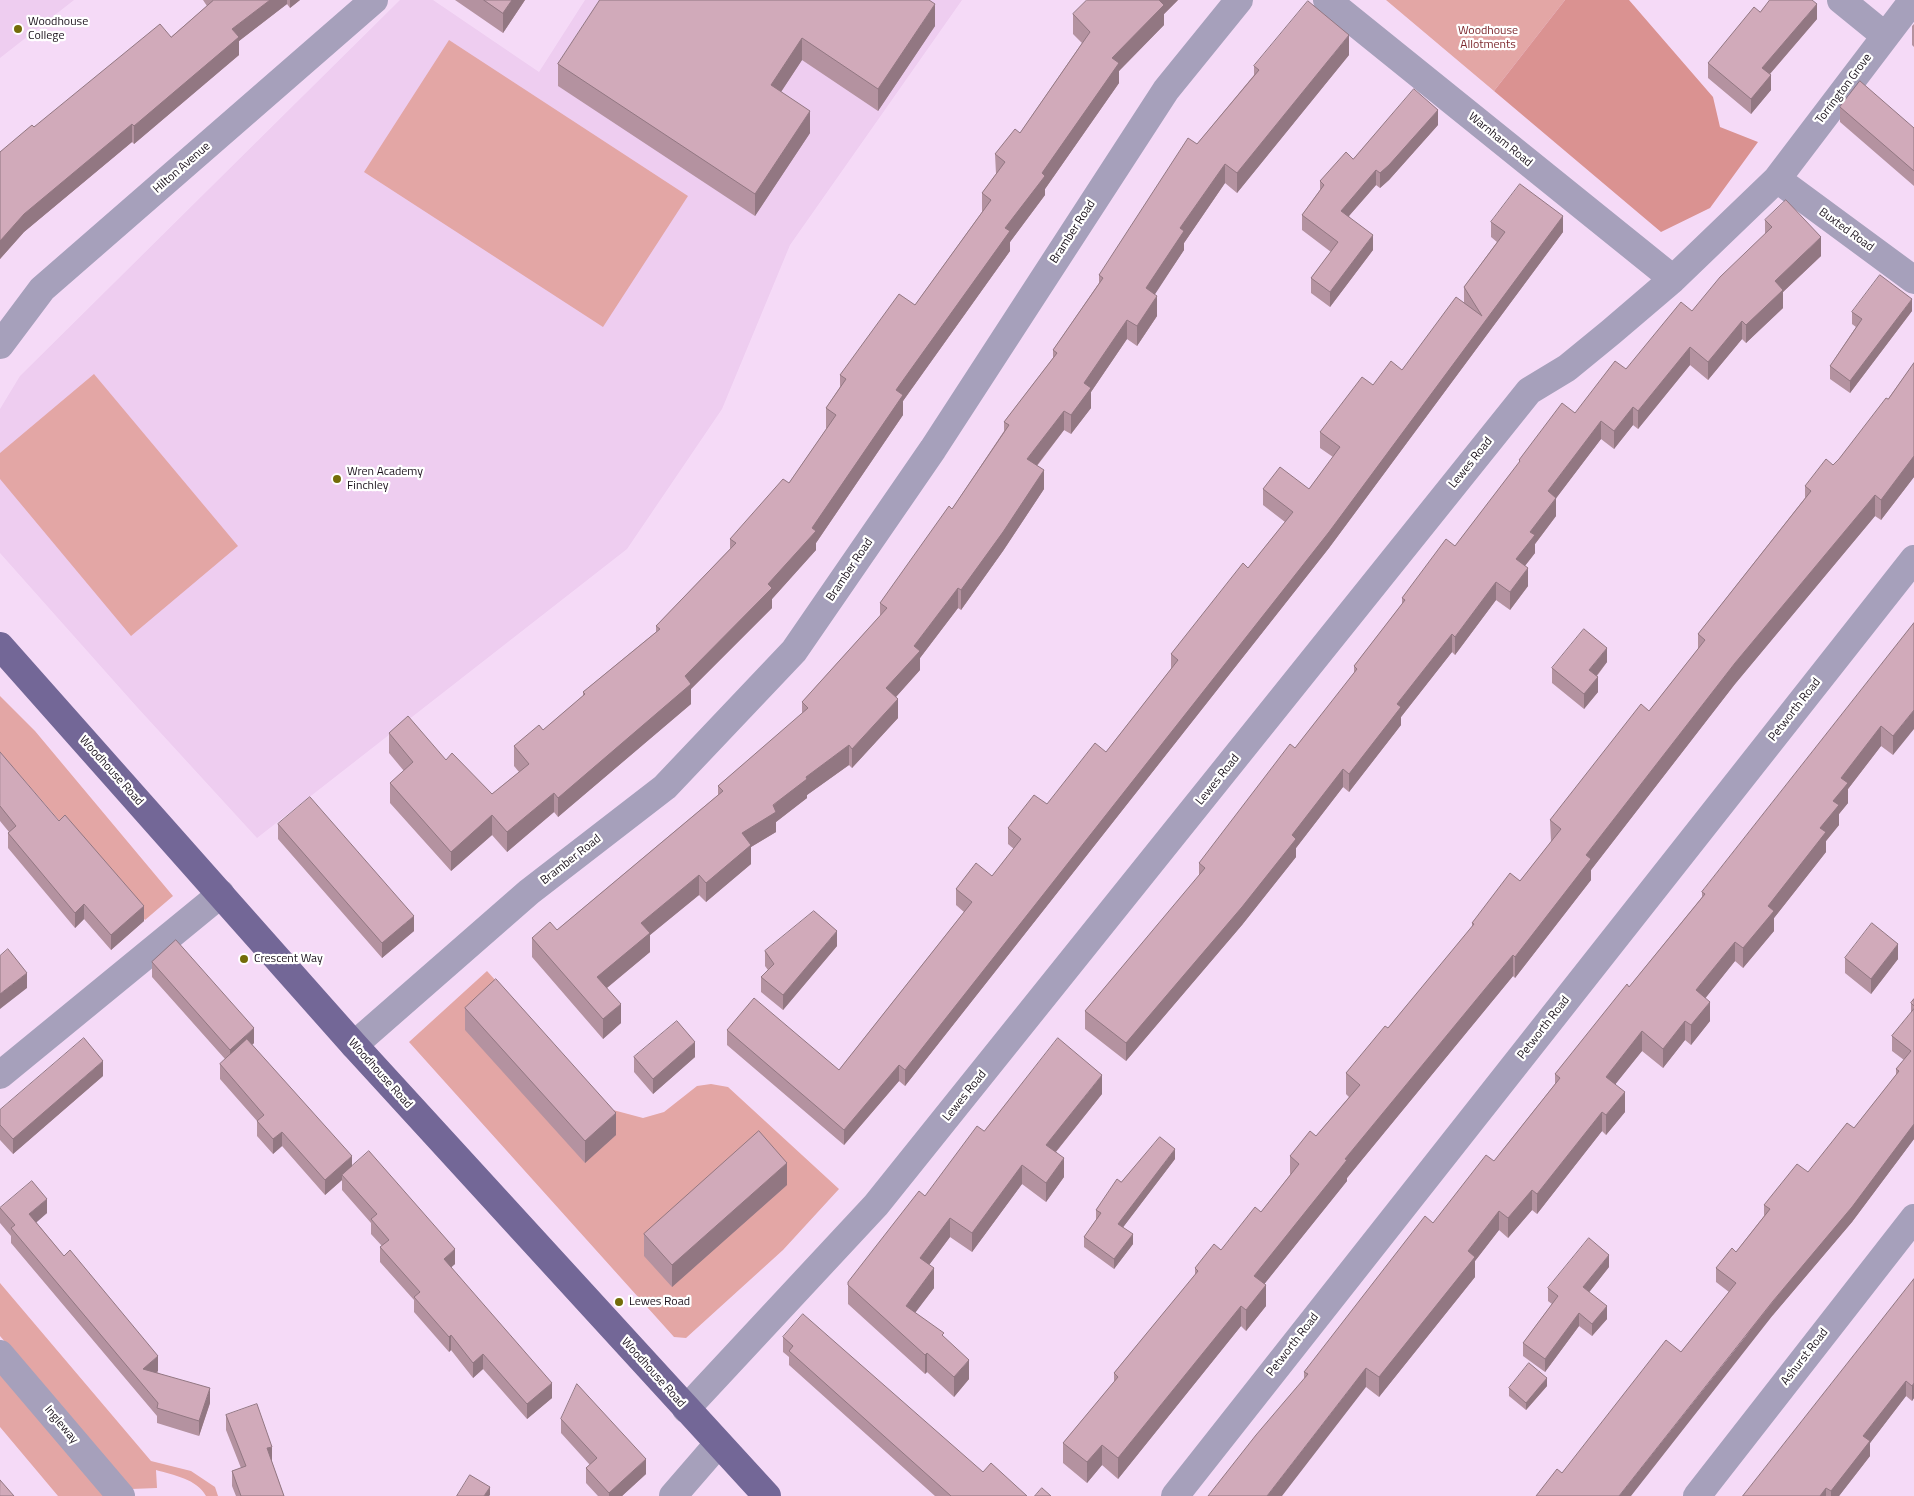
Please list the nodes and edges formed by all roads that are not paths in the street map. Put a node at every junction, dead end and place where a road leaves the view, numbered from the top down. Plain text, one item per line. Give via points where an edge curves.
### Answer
1 (374, 0) edge
2 (1239, 0) edge
3 (1327, 0) edge
4 (1841, 0) edge
5 (1913, 0) edge
6 (1884, 35) junction
7 (1777, 179) junction
8 (1672, 280) junction
9 (1914, 280) edge
10 (0, 345) edge
11 (1914, 559) edge
12 (0, 646) edge
13 (221, 894) junction
14 (354, 1046) junction
15 (0, 1075) edge
16 (1914, 1218) edge
17 (0, 1354) edge
18 (686, 1409) junction
19 (718, 1444) junction
20 (121, 1496) edge
21 (673, 1496) edge
22 (767, 1496) edge
23 (1175, 1496) edge
24 (1697, 1496) edge

1 - 10 street, Hilton Avenue via 42,289
2 - 14 street, Bramber Road via 1166,90 933,449 794,651 666,787 529,892
3 - 8 street, Warnham Road
4 - 6 street
5 - 6 street, Torrington Grove
6 - 7 street, Torrington Grove
7 - 8 street, Lewes Road
7 - 9 street, Buxted Road
8 - 18 street, Lewes Road via 1567,368 1528,391 876,1205
11 - 23 street, Petworth Road
12 - 13 main road, Woodhouse Road
13 - 14 main road, Woodhouse Road
13 - 15 street
14 - 18 main road, Woodhouse Road
16 - 24 street, Ashurst Road
17 - 20 street, Ingleway
18 - 19 main road, Woodhouse Road
19 - 21 street
19 - 22 main road, Woodhouse Road

